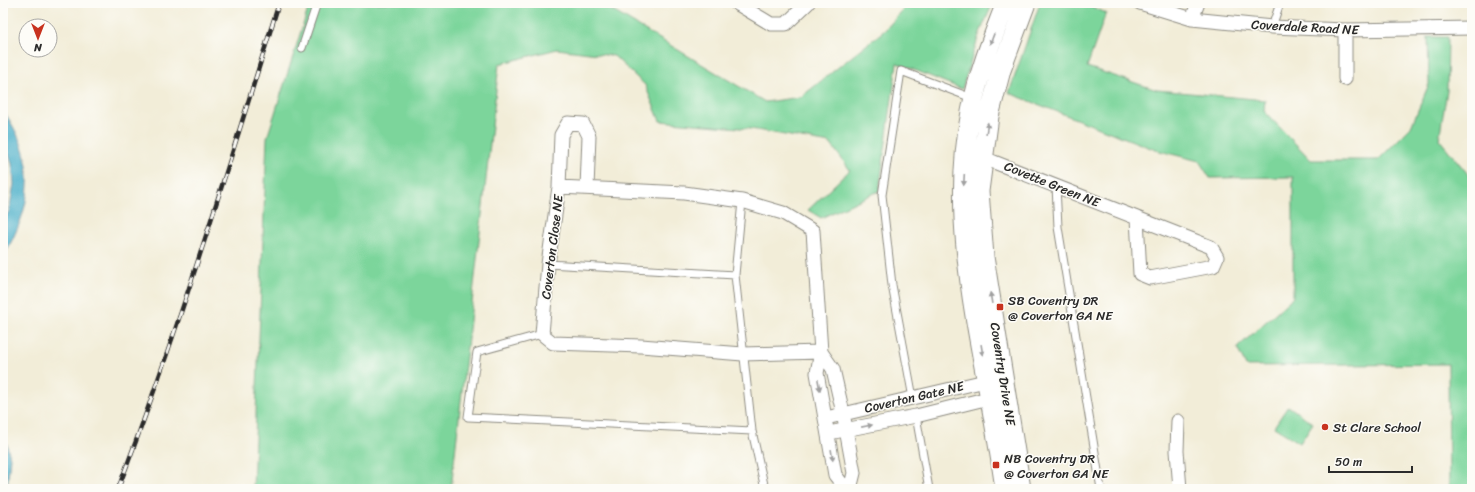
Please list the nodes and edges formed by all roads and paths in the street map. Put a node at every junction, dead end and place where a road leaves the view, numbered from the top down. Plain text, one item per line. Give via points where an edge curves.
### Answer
1 (317, 3) edge
2 (736, 3) edge
3 (808, 3) edge
4 (1006, 3) edge
5 (1026, 3) edge
6 (1140, 3) edge
7 (1198, 3) edge
8 (1280, 3) edge
9 (1192, 19) junction
10 (1272, 27) junction
11 (1472, 28) edge
12 (1345, 30) junction
13 (302, 48) dead end
14 (1345, 79) dead end
15 (974, 99) junction
16 (992, 105) junction
17 (974, 156) junction
18 (1056, 186) junction
19 (560, 187) junction
20 (587, 188) junction
21 (742, 201) junction
22 (1137, 218) junction
23 (548, 264) junction
24 (735, 275) junction
25 (542, 334) junction
26 (821, 352) junction
27 (743, 354) junction
28 (997, 387) junction
29 (913, 398) junction
30 (843, 414) junction
31 (916, 416) junction
32 (826, 418) junction
33 (1178, 421) dead end
34 (846, 430) junction
35 (752, 431) junction
36 (829, 433) junction
37 (765, 489) edge
38 (846, 489) edge
39 (850, 489) edge
40 (928, 489) edge
41 (1005, 489) edge
42 (1021, 489) edge
43 (1101, 489) edge
44 (1180, 489) edge

1 - 13 lane
2 - 3 street via 771,24 786,24
4 -> 15 street, Coventry Drive NE via 983,62
5 - 16 street, Coventry Drive NE via 1001,70
6 - 9 street, Coverdale Road NE
7 - 9 street
8 - 10 lane
9 - 10 street, Coverdale Road NE
10 - 12 street, Coverdale Road NE
11 - 12 street, Coverdale Road NE
12 - 14 street
15 - 16 street
15 - 17 street, Coventry Drive NE
15 - 29 lane via 901,71 882,195 892,285
17 -> 16 street, Coventry Drive NE
17 - 18 street, Covette Green NE
17 - 28 street, Coventry Drive NE via 980,191 981,235
18 - 22 street, Covette Green NE
18 - 43 lane via 1058,226
19 - 20 street, Coverton Close NE
19 - 20 street via 561,135 568,123 583,124 589,136
19 - 23 street, Coverton Close NE
20 - 21 street, Coverton Close NE via 684,193
21 - 24 lane
21 - 26 street, Coverton Close NE via 783,213 813,231
22 - 22 street, Covette Green NE via 1140,274 1150,278 1213,266 1217,257 1211,247
23 - 24 lane
23 - 25 street, Coverton Close NE
24 - 27 lane
25 - 27 street via 553,343 641,346
25 - 35 lane via 477,352 468,417
26 - 27 street
26 - 30 street via 833,369
26 -> 32 street, Coverton Close NE via 817,373
27 - 35 lane
28 - 29 street, Coverton Gate NE
28 - 31 street, Coverton Gate NE
28 - 41 street, Coventry Drive NE
28 - 42 street, Coventry Drive NE
29 - 30 street, Coverton Gate NE
29 - 31 street
30 - 32 street, Coverton Gate NE
30 - 34 street
34 -> 31 street, Coverton Gate NE
31 - 40 lane
32 - 36 street, Coverton Close NE
33 - 44 street
34 - 36 street, Coverton Gate NE
34 - 39 street via 854,473
35 - 37 lane
36 -> 38 street, Coverton Close NE via 835,475

